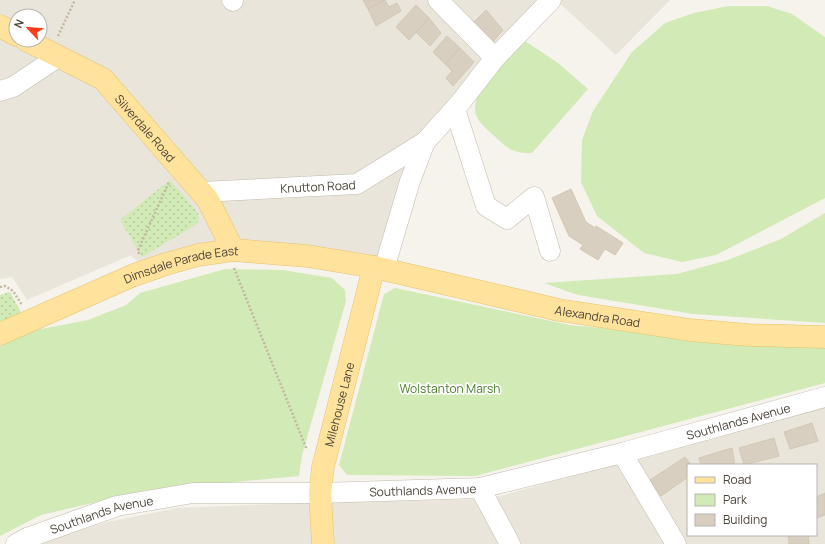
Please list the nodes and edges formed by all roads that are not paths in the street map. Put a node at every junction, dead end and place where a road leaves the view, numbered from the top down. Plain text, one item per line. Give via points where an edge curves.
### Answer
1 (438, 0) edge
2 (550, 0) edge
3 (41, 48) edge
4 (54, 55) junction
5 (496, 58) junction
6 (0, 91) edge
7 (458, 106) junction
8 (425, 142) junction
9 (202, 192) junction
10 (230, 251) junction
11 (550, 251) dead end
12 (382, 263) junction
13 (0, 334) edge
14 (825, 337) edge
15 (825, 397) edge
16 (622, 453) junction
17 (480, 488) junction
18 (320, 493) junction
19 (16, 544) edge
20 (323, 544) edge
21 (510, 544) edge
22 (676, 544) edge

1 - 5 street
2 - 5 street
3 - 4 main road, Silverdale Road
4 - 6 street via 12,87
4 - 9 main road, Silverdale Road via 103,79
5 - 7 street, Knutton Road
7 - 8 street, Knutton Road
7 - 11 street via 486,206 507,219 534,197
8 - 9 street, Knutton Road via 357,184
8 - 12 street
9 - 10 main road, Silverdale Road
10 - 12 main road, Dimsdale Parade East
10 - 13 main road, Dimsdale Parade East via 166,264
12 - 14 main road, Alexandra Road via 559,310 682,329 748,335
12 - 18 main road, Milehouse Lane via 323,467
15 - 16 street, Southlands Avenue
16 - 17 street, Southlands Avenue
16 - 22 street
17 - 18 street, Southlands Avenue
17 - 21 street
18 - 19 street, Southlands Avenue via 193,493 117,506
18 - 20 main road, Milehouse Lane

